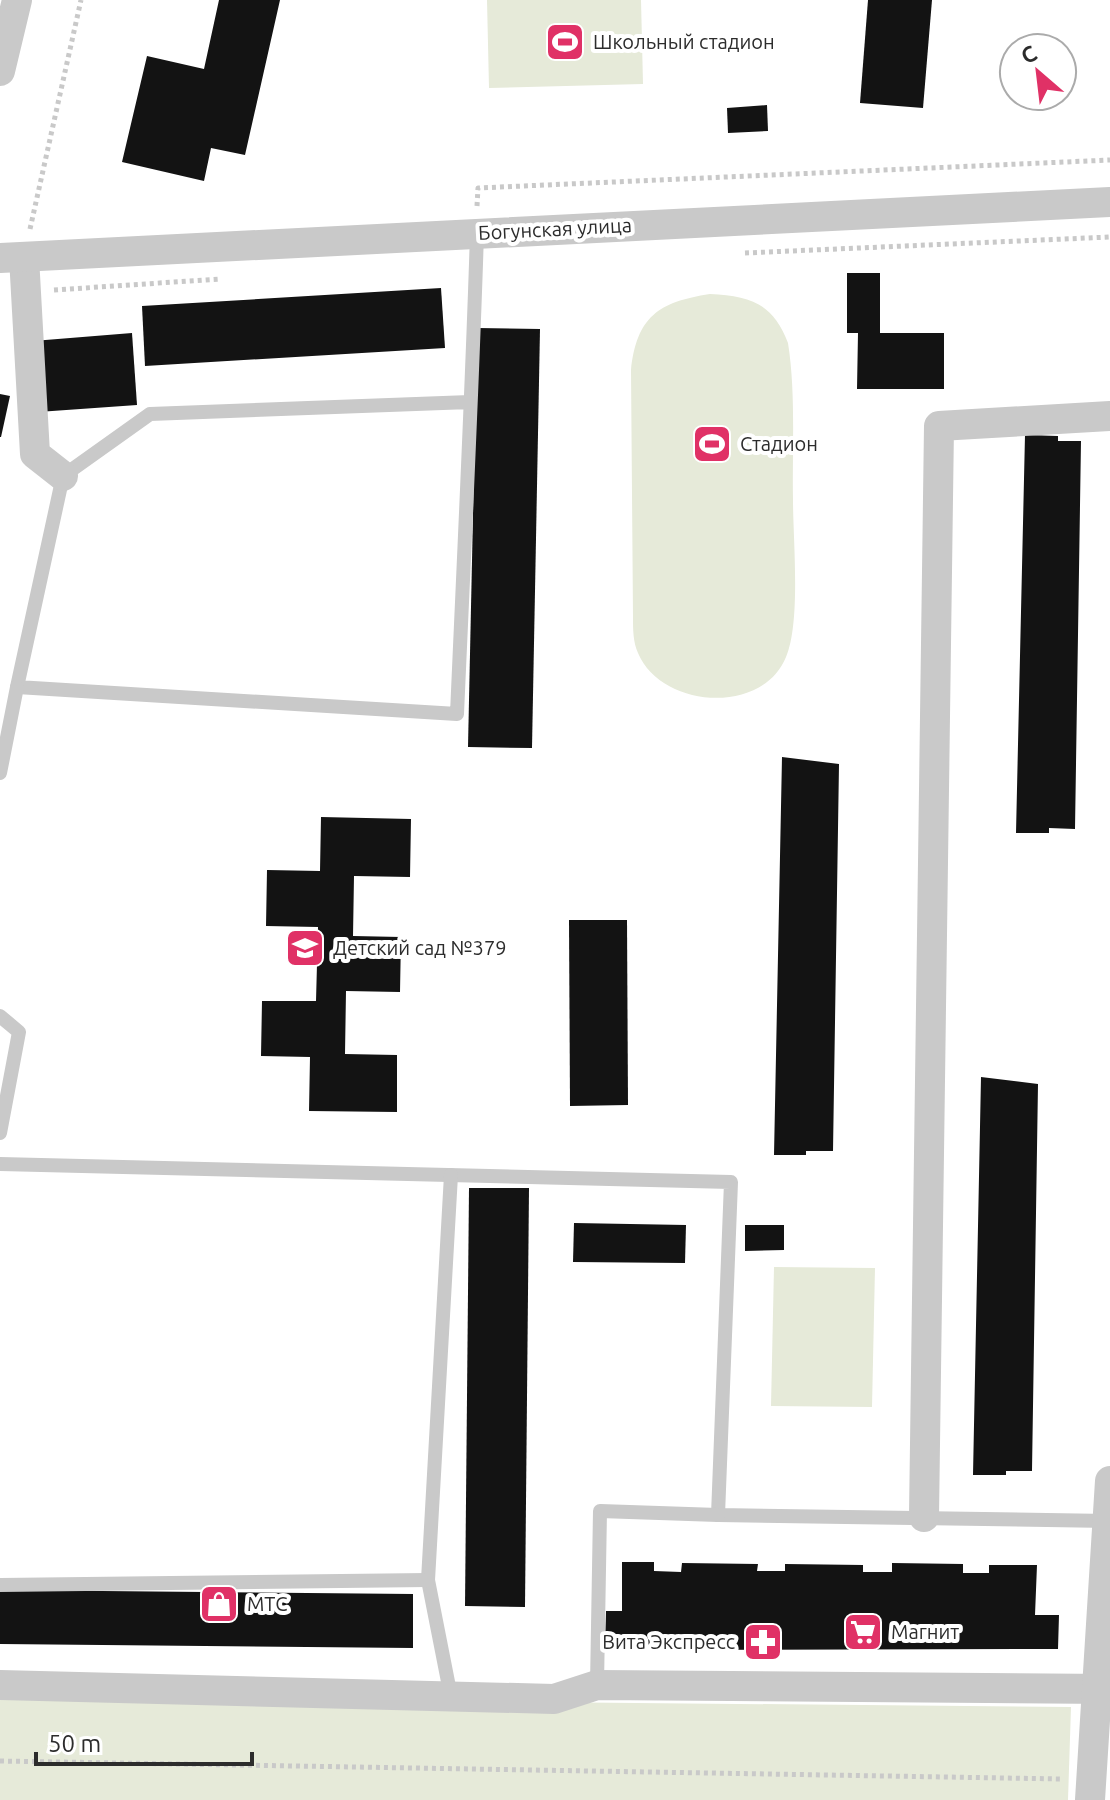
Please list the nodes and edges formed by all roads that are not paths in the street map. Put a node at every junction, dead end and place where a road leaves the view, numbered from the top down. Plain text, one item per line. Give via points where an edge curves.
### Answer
1 (17, 0) edge
2 (0, 71) edge
3 (1110, 202) edge
4 (477, 233) junction
5 (12, 258) edge
6 (470, 402) junction
7 (1110, 416) edge
8 (63, 476) junction
9 (17, 687) junction
10 (0, 773) edge
11 (0, 1016) edge
12 (0, 1133) edge
13 (0, 1164) edge
14 (451, 1175) junction
15 (1110, 1481) edge
16 (718, 1515) junction
17 (924, 1517) junction
18 (1109, 1540) edge
19 (428, 1580) junction
20 (0, 1585) edge
21 (0, 1685) edge
22 (597, 1685) junction
23 (1104, 1688) edge
24 (451, 1697) junction
25 (1090, 1790) edge

1 - 2 street
3 - 4 street, Богунская улица
4 - 5 street, Богунская улица
4 - 6 lane
5 - 8 street via 35,454
6 - 8 lane via 150,414
6 - 9 lane via 457,714
7 - 17 street via 939,426
8 - 9 lane
9 - 10 lane
11 - 12 lane via 19,1032
13 - 14 lane
14 - 16 lane via 731,1182
14 - 19 lane
15 - 18 street
16 - 17 lane
16 - 22 lane via 600,1511
17 - 18 lane
18 - 23 street
19 - 20 lane
19 - 24 lane
21 - 24 street
22 - 23 street
22 - 24 street via 554,1699
23 - 25 street

